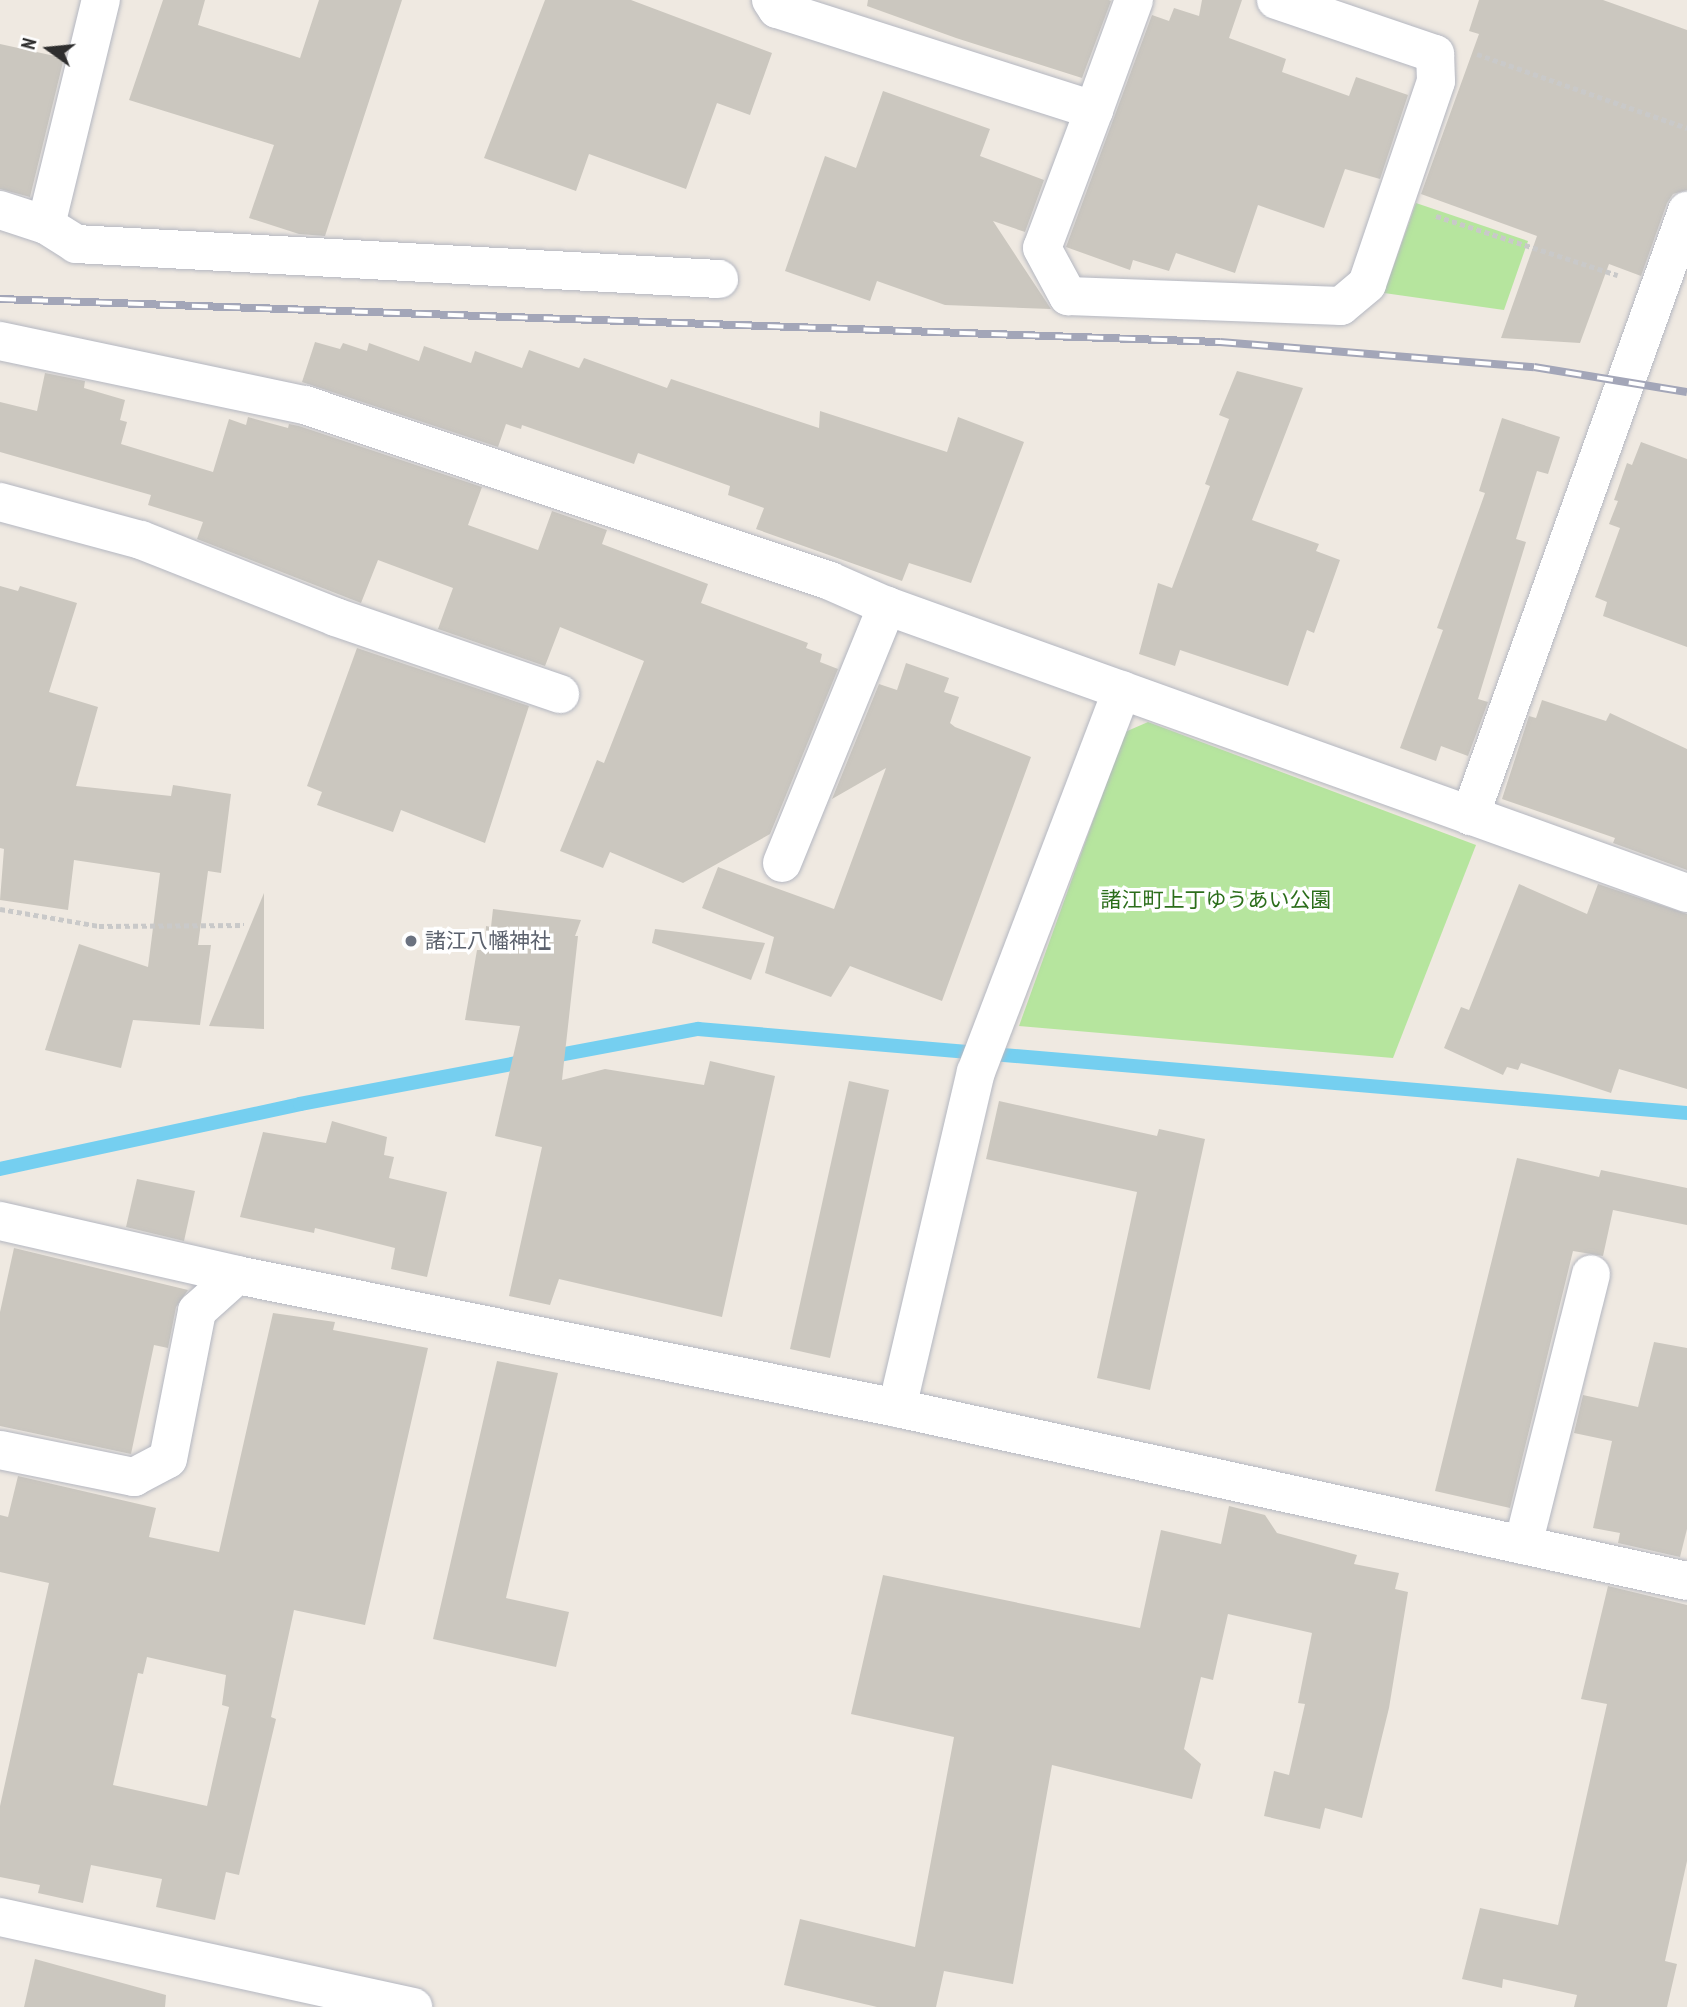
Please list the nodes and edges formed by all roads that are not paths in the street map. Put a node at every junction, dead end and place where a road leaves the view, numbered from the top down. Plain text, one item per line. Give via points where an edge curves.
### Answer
1 (102, 0) edge
2 (771, 0) edge
3 (1134, 0) edge
4 (1276, 0) edge
5 (1094, 110) junction
6 (0, 210) edge
7 (1687, 211) edge
8 (46, 225) junction
9 (719, 279) dead end
10 (0, 341) edge
11 (0, 502) edge
12 (887, 606) junction
13 (1122, 690) junction
14 (560, 694) dead end
15 (1470, 816) junction
16 (782, 863) dead end
17 (1687, 893) edge
18 (0, 1221) edge
19 (1591, 1274) dead end
20 (237, 1275) junction
21 (897, 1408) junction
22 (0, 1450) edge
23 (1523, 1545) junction
24 (1687, 1581) edge
25 (0, 1917) edge
26 (413, 2007) edge

1 - 8 street
2 - 5 street via 777,9
3 - 5 street
4 - 5 street via 1434,54 1436,81 1367,284 1341,306 1068,296 1042,248
6 - 8 street
7 - 15 street
8 - 9 street via 76,244
10 - 12 street via 305,405 830,581
11 - 14 street via 141,540 335,617
12 - 13 street
12 - 16 street
13 - 15 street
13 - 21 street via 976,1072
15 - 17 street
18 - 20 street
19 - 23 street
20 - 21 street
20 - 22 street via 197,1311 168,1459 134,1477
21 - 23 street
23 - 24 street
25 - 26 street

